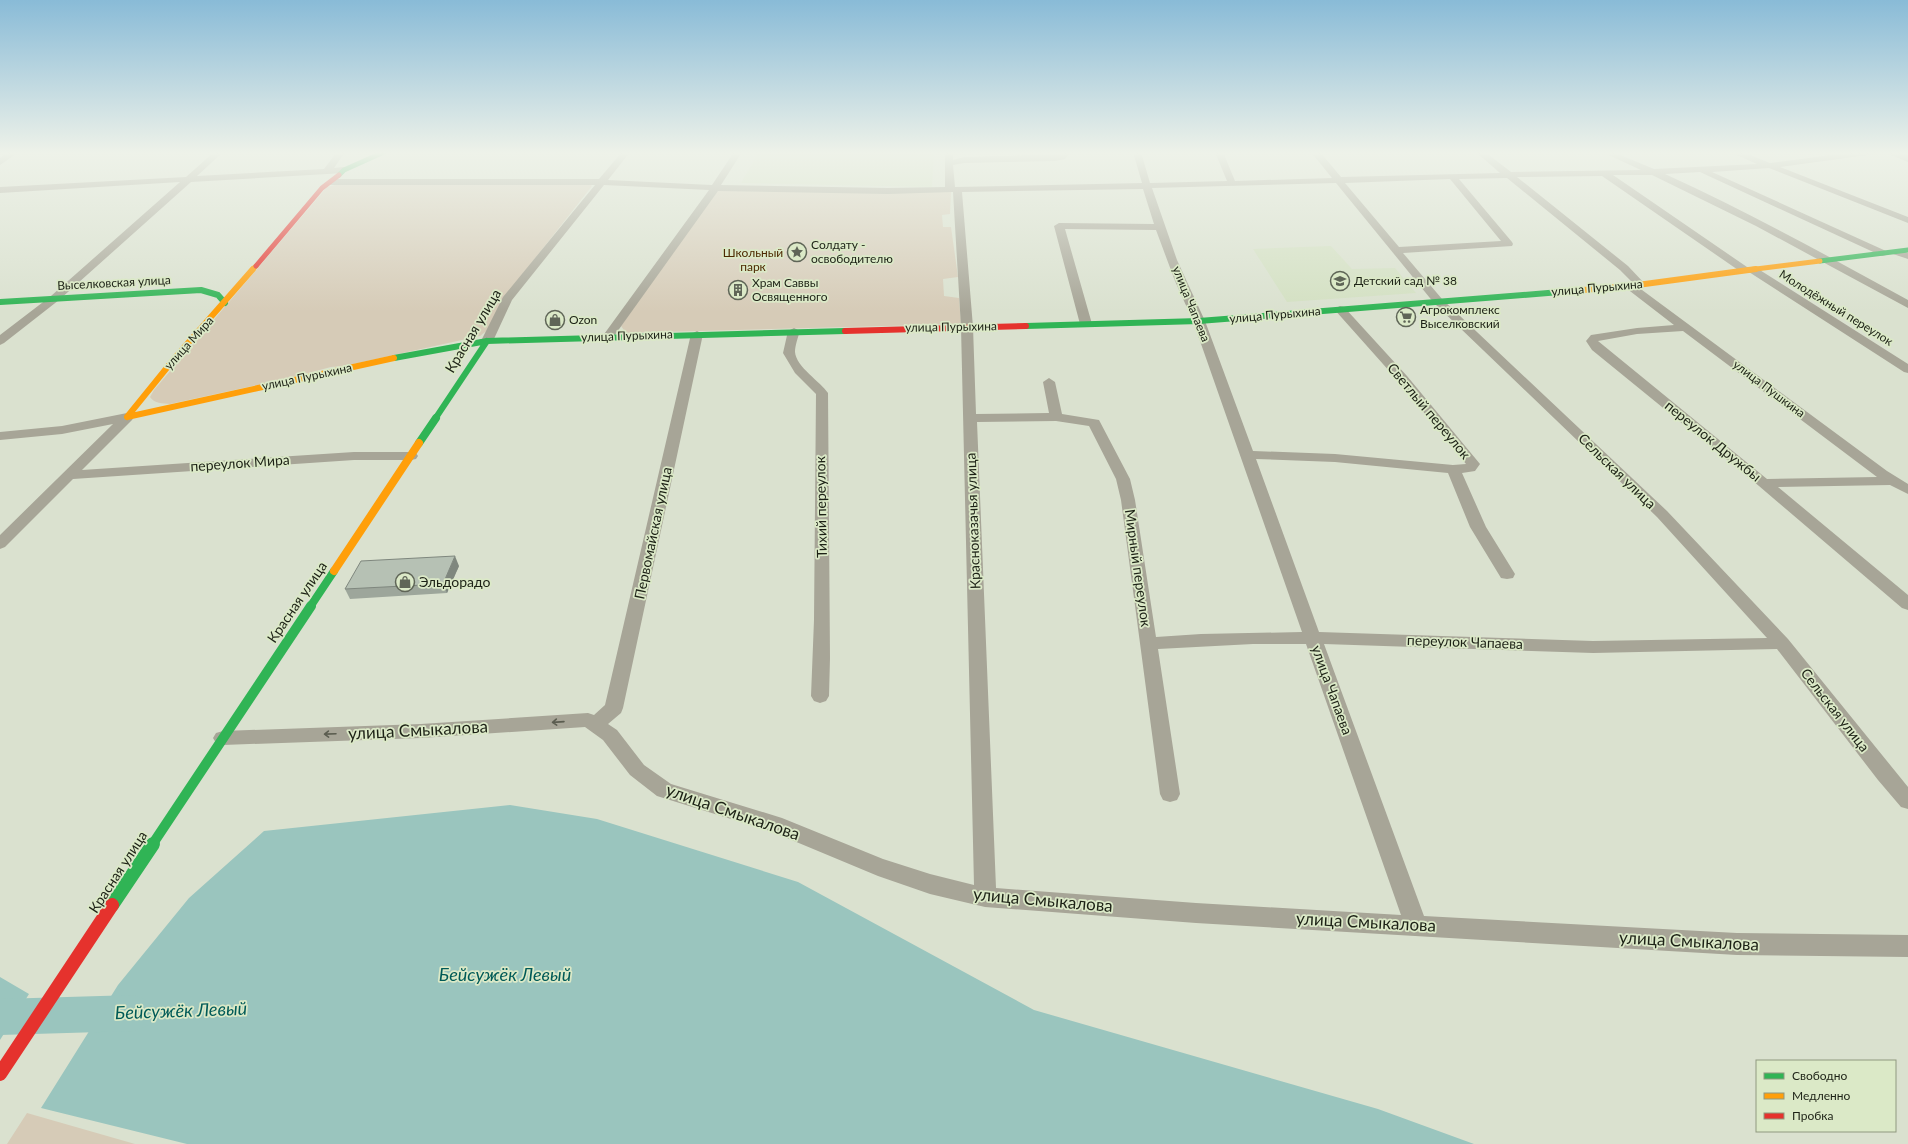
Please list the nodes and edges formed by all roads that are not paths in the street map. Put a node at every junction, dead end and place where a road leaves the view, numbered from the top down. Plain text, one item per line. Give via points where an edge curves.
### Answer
1 (161, 205) edge
2 (308, 205) edge
3 (581, 205) edge
4 (702, 205) edge
5 (958, 205) edge
6 (1153, 205) edge
7 (1360, 205) edge
8 (1476, 205) edge
9 (1547, 205) edge
10 (1652, 205) edge
11 (1721, 205) edge
12 (1778, 205) edge
13 (1870, 205) edge
14 (1908, 220) edge
15 (1161, 227) junction
16 (1397, 250) junction
17 (1908, 250) edge
18 (1897, 252) junction
19 (1882, 254) junction
20 (1908, 256) edge
21 (1828, 260) junction
22 (1748, 270) junction
23 (248, 277) junction
24 (1635, 285) junction
25 (201, 290) junction
26 (55, 298) junction
27 (1438, 301) junction
28 (0, 302) edge
29 (225, 303) junction
30 (1908, 305) edge
31 (1340, 309) junction
32 (1199, 321) junction
33 (1086, 324) junction
34 (967, 327) junction
35 (1687, 327) junction
36 (794, 331) junction
37 (697, 334) junction
38 (608, 336) junction
39 (0, 341) edge
40 (487, 341) junction
41 (1908, 369) edge
42 (1048, 382) dead end
43 (127, 417) junction
44 (1056, 417) junction
45 (970, 418) junction
46 (0, 436) edge
47 (1248, 455) junction
48 (411, 456) junction
49 (1454, 469) junction
50 (69, 475) junction
51 (1894, 481) junction
52 (1764, 483) junction
53 (1908, 490) edge
54 (0, 544) edge
55 (1507, 574) dead end
56 (1908, 604) edge
57 (1313, 637) junction
58 (1782, 643) junction
59 (1149, 644) junction
60 (820, 696) dead end
61 (596, 724) junction
62 (223, 738) junction
63 (1170, 794) dead end
64 (1908, 801) edge
65 (985, 897) junction
66 (1416, 925) junction
67 (1908, 946) edge
68 (0, 1074) edge

1 - 26 street
2 - 23 street, улица Мира
3 - 40 street, Красная улица via 507,298
4 - 38 street
5 - 34 street, Красноказачья улица
6 - 15 street, улица Чапаева
7 - 16 street, Сельская улица
8 - 16 street via 1508,244
9 - 24 street, улица Пушкина via 1624,268
10 - 22 street, Молодёжный переулок
11 - 21 street
12 - 19 street
13 - 14 street
15 - 32 street, улица Чапаева
15 - 33 street via 1059,226
16 - 27 street, Сельская улица
17 - 18 street, улица Пурыхина
18 - 19 street, улица Пурыхина
18 - 20 street
19 - 21 street, улица Пурыхина
21 - 22 street, улица Пурыхина
21 - 30 street
22 - 24 street, улица Пурыхина
22 - 41 street, Молодёжный переулок
23 - 25 street via 224,286
23 - 29 street, улица Мира
24 - 27 street, улица Пурыхина
24 - 35 street, улица Пушкина
25 - 26 street, Выселковская улица
25 - 29 street, Выселковская улица via 218,295
26 - 28 street, Выселковская улица
26 - 39 street
27 - 31 street, улица Пурыхина
27 - 58 street, Сельская улица via 1662,514
29 - 43 street, улица Мира via 150,385
31 - 32 street, улица Пурыхина
31 - 49 street, Светлый переулок via 1403,379 1473,464 1470,468
32 - 33 street, улица Пурыхина
32 - 47 street, улица Чапаева
33 - 34 street, улица Пурыхина
34 - 36 street, улица Пурыхина
34 - 45 street, Красноказачья улица
35 - 51 street, улица Пушкина
35 - 52 street, переулок Дружбы via 1608,334 1595,337 1592,341 1596,347
36 - 37 street, улица Пурыхина
36 - 60 street, Тихий переулок via 788,353 794,365 822,393 820,448 823,643
37 - 38 street, улица Пурыхина
37 - 61 street, Первомайская улица via 614,708
38 - 40 street, улица Пурыхина
40 - 43 street, улица Пурыхина via 436,349
40 - 48 street, Красная улица
42 - 44 street
43 - 46 street, улица Пурыхина via 62,430
43 - 50 street, улица Мира
44 - 45 street
44 - 59 street, Мирный переулок via 1094,424 1123,479
45 - 65 street, Красноказачья улица
47 - 49 street via 1335,458
47 - 57 street, улица Чапаева
48 - 50 street, переулок Мира via 354,456
48 - 62 street, Красная улица
49 - 55 street, Светлый переулок via 1478,527
50 - 54 street, улица Мира
51 - 52 street
51 - 53 street, улица Пушкина
52 - 56 street, переулок Дружбы
57 - 58 street, переулок Чапаева via 1575,646 1697,647
57 - 59 street, переулок Чапаева via 1202,639
57 - 66 street, улица Чапаева
58 - 64 street, Сельская улица
59 - 63 street, Мирный переулок
61 -> 62 street, улица Смыкалова via 588,720 421,731
61 - 65 street, улица Смыкалова via 610,735 637,770 664,790 776,824 878,867 930,884
62 - 68 street, Красная улица
65 - 66 street, улица Смыкалова via 1196,913
66 - 67 street, улица Смыкалова via 1737,944

